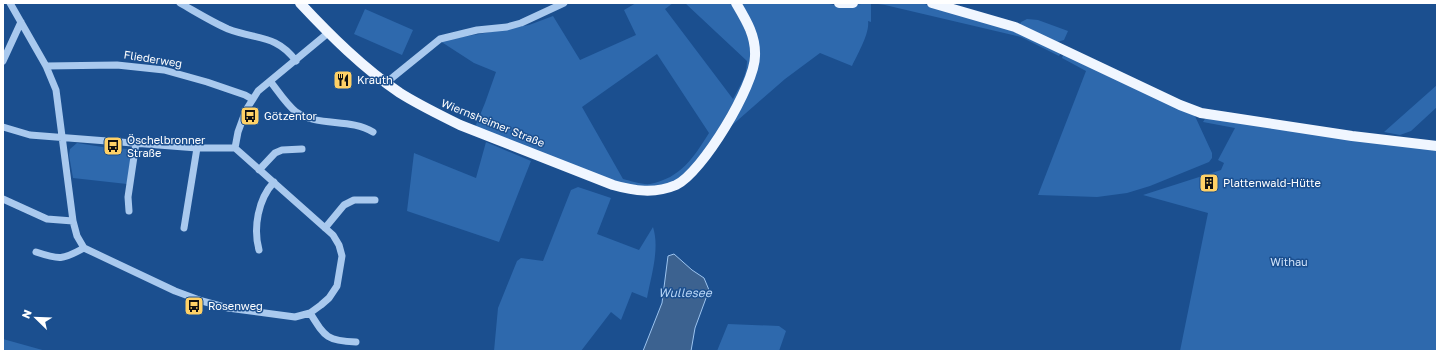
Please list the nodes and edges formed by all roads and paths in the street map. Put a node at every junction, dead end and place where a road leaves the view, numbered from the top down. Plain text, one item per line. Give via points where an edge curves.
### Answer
1 (10, 3) edge
2 (180, 3) edge
3 (300, 3) edge
4 (564, 3) edge
5 (736, 3) edge
6 (839, 3) edge
7 (853, 3) edge
8 (932, 3) edge
9 (20, 22) junction
10 (328, 33) junction
11 (296, 60) junction
12 (3, 61) edge
13 (46, 66) junction
14 (270, 81) junction
15 (387, 82) junction
16 (252, 99) junction
17 (3, 127) edge
18 (373, 132) dead end
19 (62, 137) junction
20 (136, 143) junction
21 (1437, 146) edge
22 (197, 148) junction
23 (235, 148) junction
24 (302, 149) dead end
25 (259, 170) junction
26 (274, 182) junction
27 (3, 199) edge
28 (375, 200) dead end
29 (129, 210) dead end
30 (73, 221) junction
31 (184, 228) dead end
32 (325, 228) junction
33 (84, 248) junction
34 (259, 250) dead end
35 (36, 252) dead end
36 (310, 313) junction
37 (356, 342) dead end

1 - 9 street
2 - 11 street via 230,30 268,39 281,45
3 - 10 main road, Wiernsheimer Straße
4 - 15 street via 521,23 440,39
5 - 15 main road, Wiernsheimer Straße via 748,23 755,45 754,68 746,90 702,162 688,177 676,185 660,190 628,189 460,125 400,93
6 - 7 main road
8 - 21 main road via 1015,27 1201,113
9 - 12 street
9 - 13 street
10 - 11 street
10 - 15 main road, Wiernsheimer Straße
11 - 14 street
13 - 16 street, Fliederweg via 123,65 164,70 213,84
13 - 19 street via 56,90
14 - 16 street
14 - 18 street via 291,107 302,115 363,126
16 - 23 street via 238,132
17 - 19 street via 30,135
19 - 20 street
19 - 30 street
20 - 22 street
20 - 29 street via 128,197
22 - 23 street
22 - 31 street
23 - 25 street
24 - 25 street via 275,153
25 - 26 street
26 - 32 street
26 - 34 street via 262,198 256,240
27 - 30 street via 47,219
28 - 32 street via 354,200 344,205
30 - 33 street
32 - 36 street via 339,245 342,256 340,272 334,292
33 - 35 street via 64,258 53,258
33 - 36 street via 175,292 202,301 228,308 295,317
36 - 37 street via 327,338 341,342

